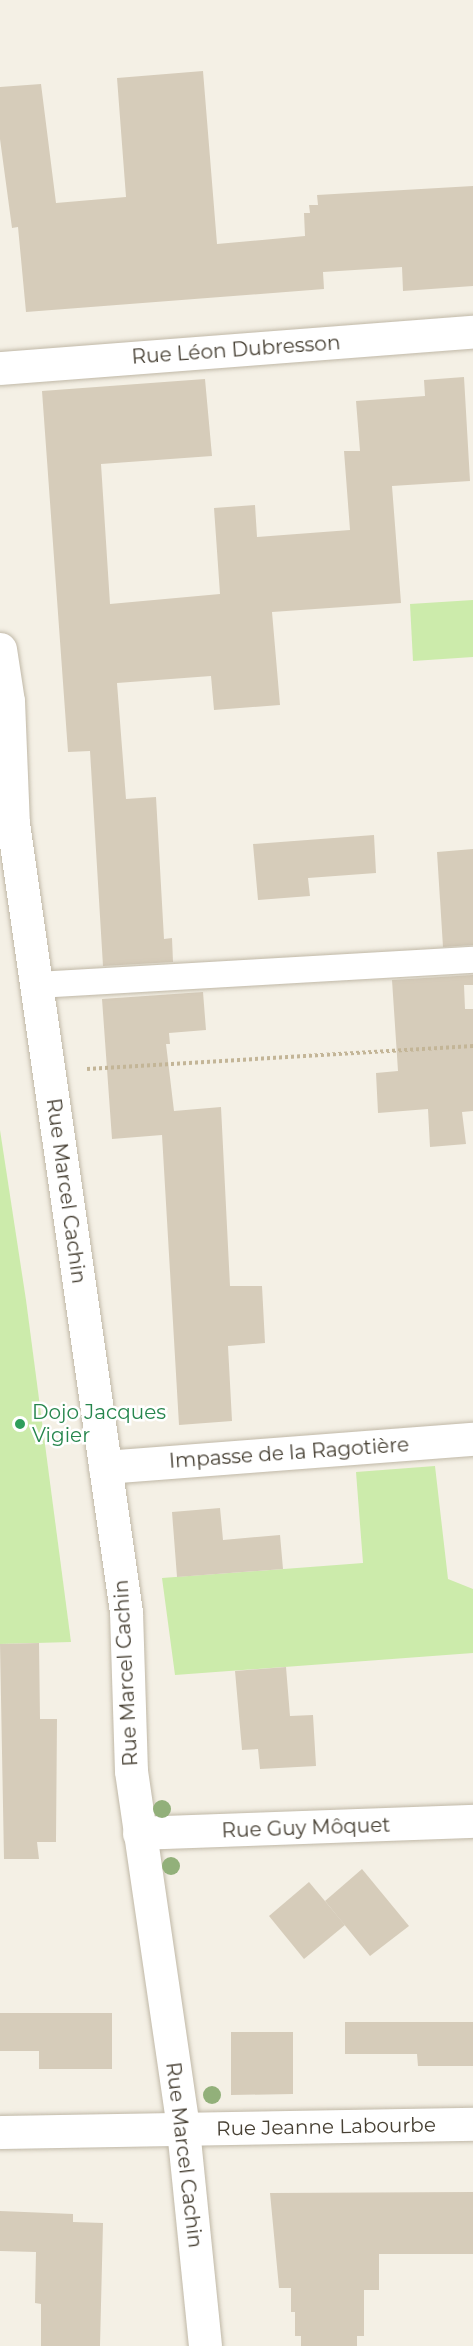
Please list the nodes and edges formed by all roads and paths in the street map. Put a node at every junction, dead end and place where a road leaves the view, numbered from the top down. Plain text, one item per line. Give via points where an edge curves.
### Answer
1 (473, 332) edge
2 (0, 368) edge
3 (0, 649) edge
4 (0, 784) edge
5 (13, 823) junction
6 (11, 880) edge
7 (473, 960) edge
8 (37, 985) junction
9 (473, 1046) edge
10 (49, 1071) junction
11 (473, 1439) edge
12 (105, 1467) junction
13 (473, 1821) edge
14 (139, 1833) junction
15 (473, 2124) edge
16 (183, 2129) junction
17 (0, 2132) edge
18 (205, 2346) edge

1 - 2 street, Rue Léon Dubresson
3 - 5 street, Rue Marcel Cachin via 8,701
4 - 5 street, Rue Marcel Cachin
5 - 6 street, Rue Marcel Cachin
6 - 8 street, Rue Marcel Cachin
7 - 8 lane
8 - 10 street, Rue Marcel Cachin
9 - 10 path
10 - 12 street, Rue Marcel Cachin
11 - 12 street, Impasse de la Ragotière
12 - 14 street, Rue Marcel Cachin via 126,1612 131,1771
13 - 14 street, Rue Guy Môquet
14 - 16 street, Rue Marcel Cachin
15 - 16 street, Rue Jeanne Labourbe
16 - 17 street, Rue Jeanne Labourbe
16 - 18 street, Rue Marcel Cachin

